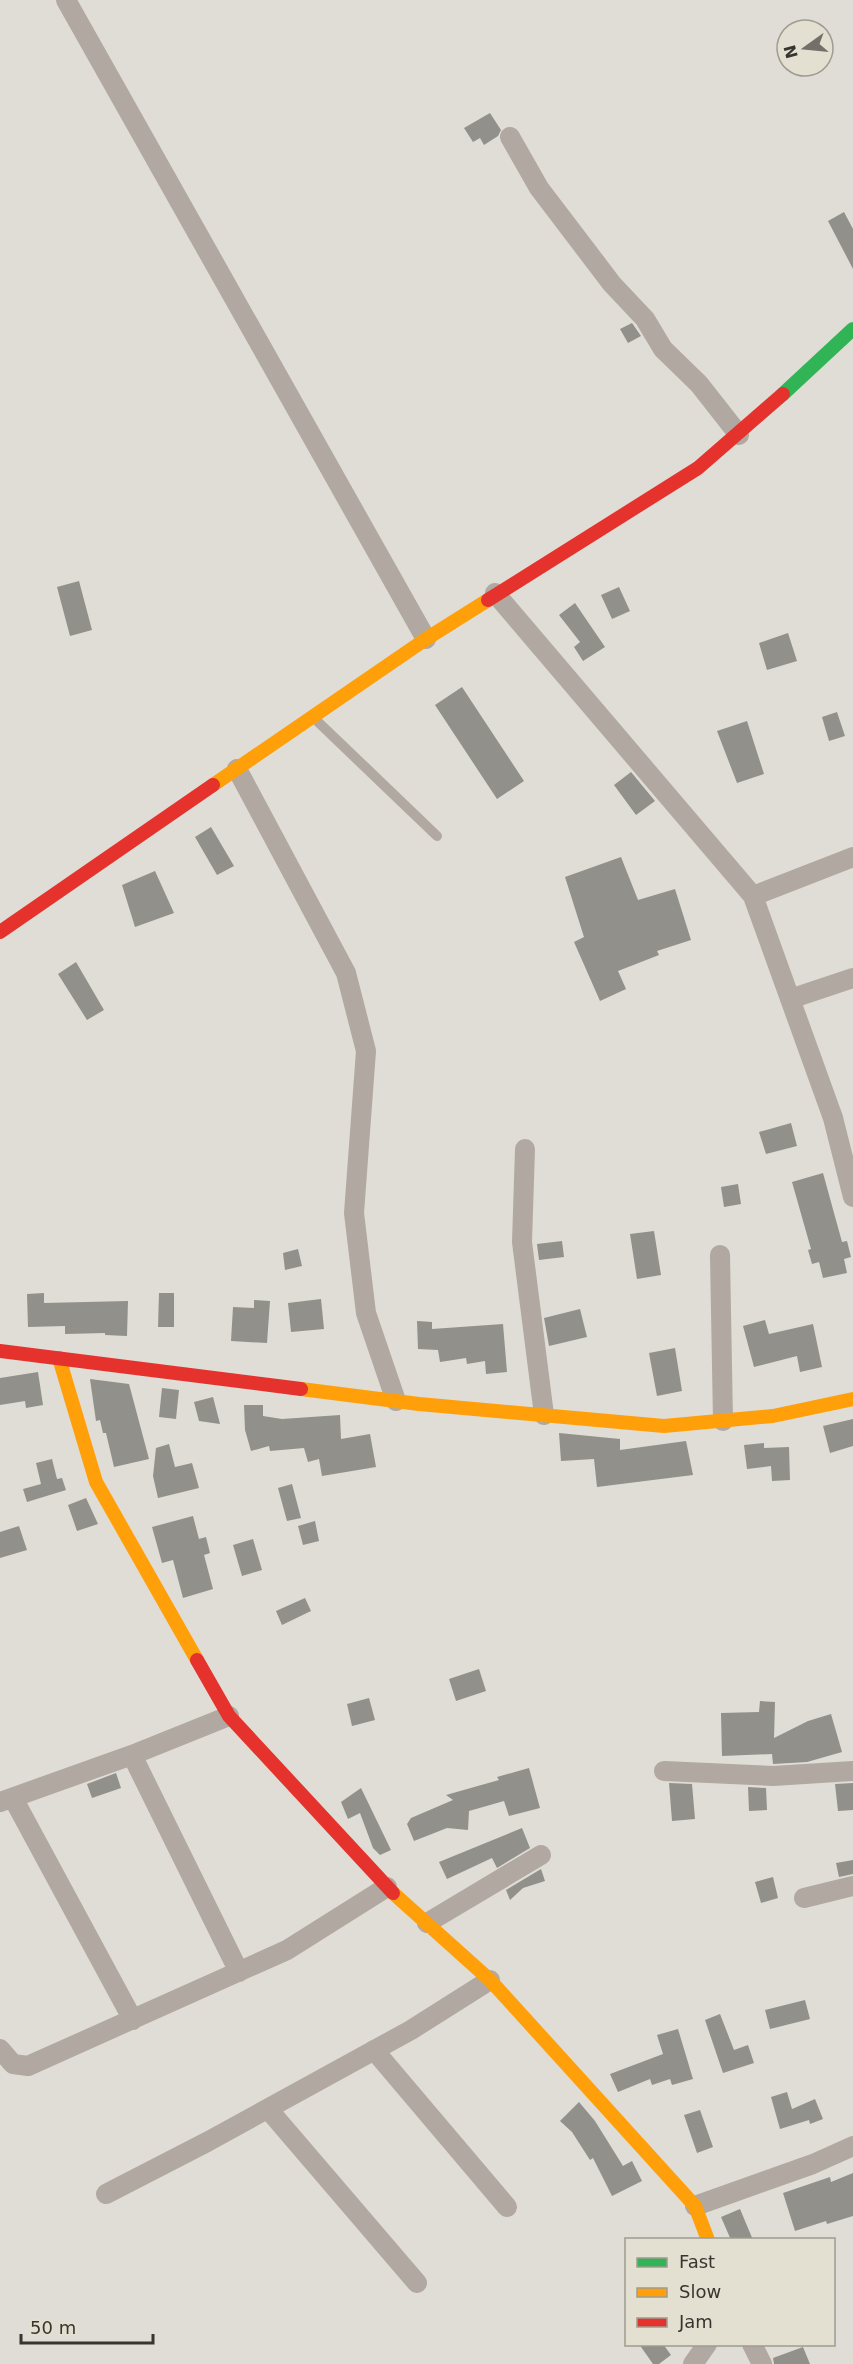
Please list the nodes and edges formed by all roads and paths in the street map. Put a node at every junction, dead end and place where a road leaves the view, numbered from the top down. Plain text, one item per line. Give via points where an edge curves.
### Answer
1 (66, 0) edge
2 (510, 136) dead end
3 (853, 329) edge
4 (739, 435) junction
5 (495, 593) junction
6 (426, 639) junction
7 (312, 717) junction
8 (237, 769) junction
9 (437, 836) dead end
10 (853, 857) edge
11 (753, 896) junction
12 (0, 932) edge
13 (853, 978) edge
14 (790, 999) junction
15 (525, 1149) dead end
16 (853, 1197) edge
17 (720, 1255) dead end
18 (0, 1351) edge
19 (59, 1358) junction
20 (853, 1398) edge
21 (396, 1401) junction
22 (544, 1415) junction
23 (723, 1421) junction
24 (229, 1716) junction
25 (132, 1755) junction
26 (853, 1771) edge
27 (664, 1772) dead end
28 (6, 1800) edge
29 (541, 1855) dead end
30 (853, 1886) edge
31 (387, 1887) junction
32 (804, 1898) dead end
33 (427, 1923) junction
34 (239, 1972) junction
35 (490, 1980) junction
36 (133, 2020) junction
37 (0, 2049) edge
38 (374, 2050) junction
39 (268, 2109) junction
40 (853, 2146) edge
41 (106, 2194) dead end
42 (695, 2206) junction
43 (507, 2207) dead end
44 (707, 2238) edge
45 (417, 2283) dead end
46 (706, 2346) edge
47 (753, 2346) edge
48 (693, 2364) edge
49 (762, 2364) edge

1 - 6 street
2 - 4 street via 539,188 612,284
3 - 4 main road
4 - 5 main road via 698,468 634,510
5 - 6 main road
5 - 11 street
6 - 7 main road
7 - 8 main road
7 - 9 lane
8 - 12 main road
8 - 21 street via 346,973 366,1051 354,1213 366,1313
10 - 11 street
11 - 14 street
13 - 14 street
14 - 16 street via 833,1118
15 - 22 street via 522,1242
17 - 23 street
18 - 19 main road
19 - 21 main road
19 - 24 main road via 96,1482
20 - 23 main road via 773,1416
21 - 22 main road
22 - 23 main road via 664,1426
24 - 25 street
24 - 31 main road
25 - 28 street
25 - 34 street
26 - 27 street via 773,1776
28 - 36 street
29 - 33 street
30 - 32 street
31 - 33 main road
31 - 34 street via 287,1950
33 - 35 main road
34 - 36 street
35 - 38 street
35 - 42 main road
36 - 37 street via 28,2066 13,2064
38 - 39 street
38 - 43 street
39 - 41 street
39 - 45 street
40 - 42 street
42 - 44 main road
46 - 48 street
47 - 49 street

